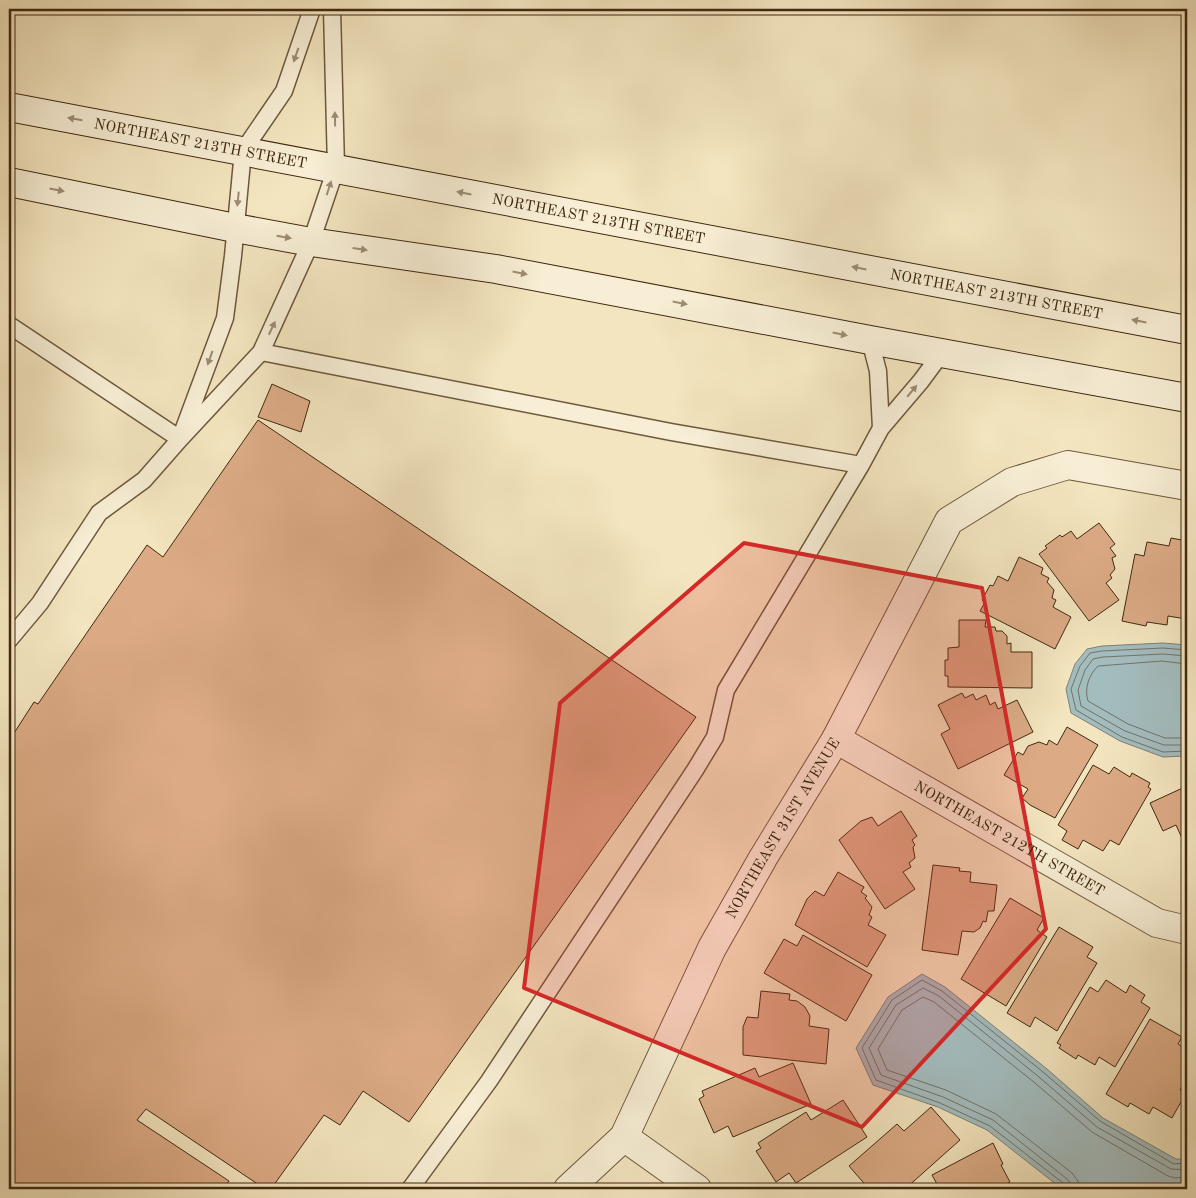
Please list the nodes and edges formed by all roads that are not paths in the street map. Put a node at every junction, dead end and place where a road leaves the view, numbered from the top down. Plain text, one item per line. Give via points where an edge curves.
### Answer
1 (312, 9) edge
2 (332, 9) edge
3 (9, 107) edge
4 (243, 150) junction
5 (336, 168) junction
6 (9, 182) edge
7 (235, 228) junction
8 (312, 242) junction
9 (9, 325) edge
10 (1187, 330) edge
11 (870, 340) junction
12 (261, 352) junction
13 (941, 354) junction
14 (1187, 398) edge
15 (881, 428) junction
16 (180, 439) junction
17 (860, 465) junction
18 (1187, 486) edge
19 (9, 640) edge
20 (836, 739) junction
21 (1187, 930) edge
22 (624, 1137) junction
23 (410, 1189) edge
24 (568, 1189) edge
25 (697, 1189) edge

1 -> 4 lane via 284,90
5 -> 2 lane
4 -> 3 street, NORTHEAST 213TH STREET
4 - 5 street, NORTHEAST 213TH STREET
4 -> 7 lane
8 -> 5 lane
10 -> 5 street, NORTHEAST 213TH STREET
6 -> 7 street
7 -> 8 street
7 -> 16 lane via 225,318
8 -> 11 street via 496,268
12 -> 8 lane
9 - 16 lane
11 - 13 street
11 - 15 lane via 878,371
12 - 16 lane
12 - 17 lane via 671,432
13 - 14 street
15 -> 13 lane
15 - 17 lane
16 - 19 lane via 144,480 99,513 40,603
17 - 23 lane via 726,690 715,737 700,762 489,1081
18 - 20 street, NORTHEAST 31ST AVENUE via 1068,465 1012,482 949,521
20 - 21 street, NORTHEAST 212TH STREET via 1157,923
20 - 22 street, NORTHEAST 31ST AVENUE via 712,948
22 - 24 street, NORTHEAST 31ST AVENUE
22 - 25 street

